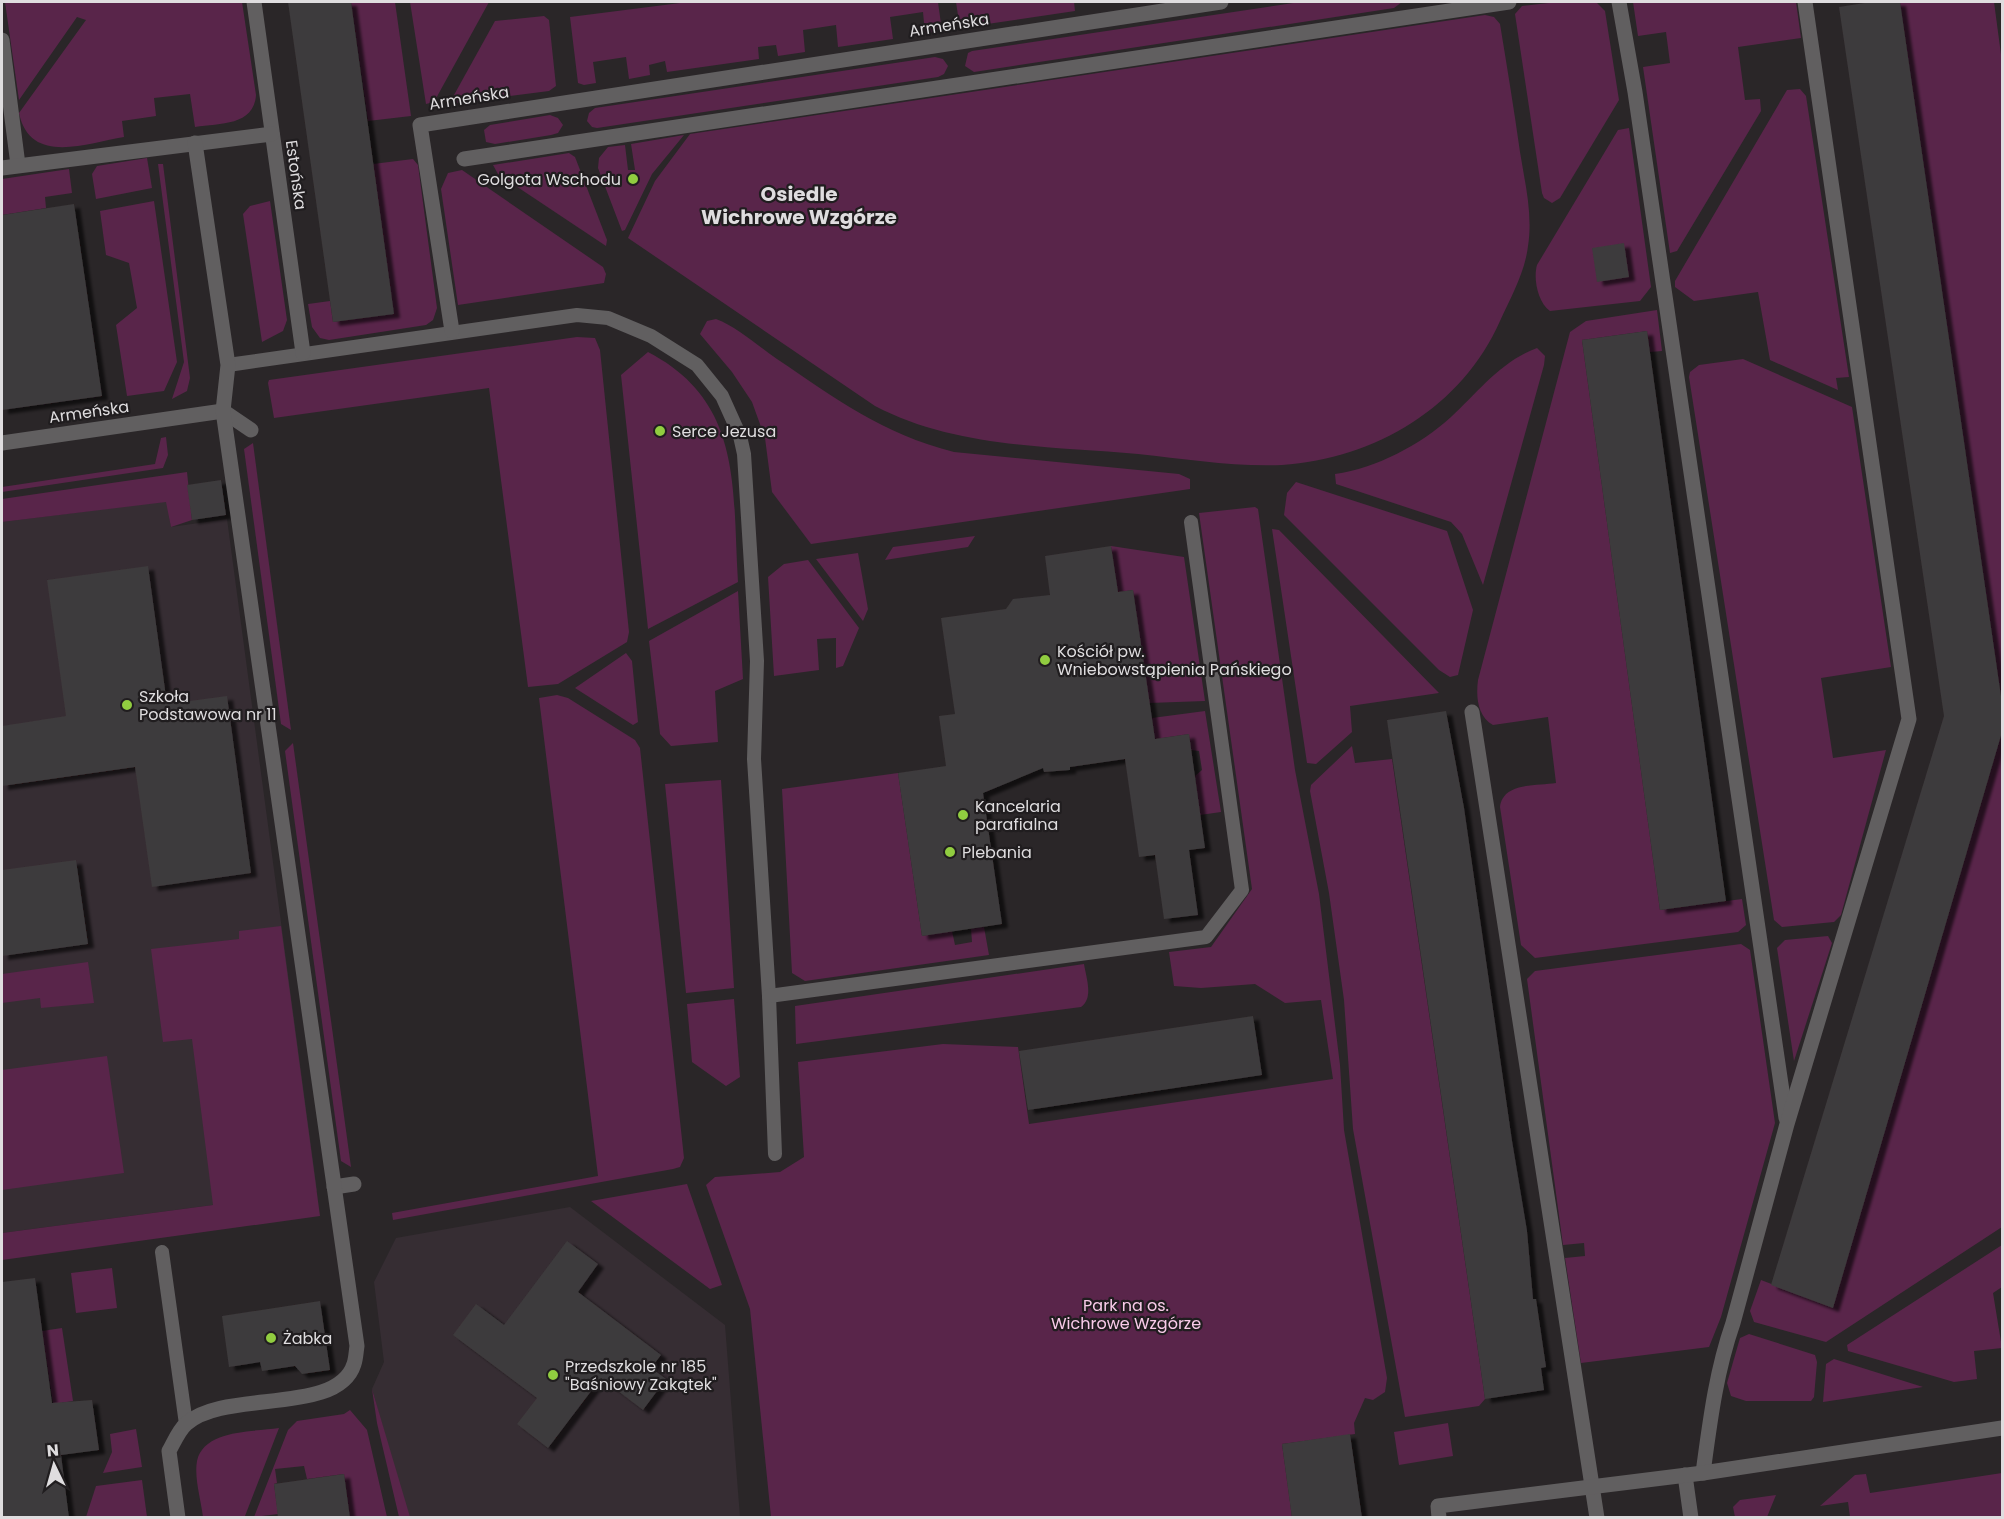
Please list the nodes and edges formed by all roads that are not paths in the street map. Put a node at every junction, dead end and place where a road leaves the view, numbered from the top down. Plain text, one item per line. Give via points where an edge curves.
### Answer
1 (254, 2) edge
2 (1221, 2) edge
3 (1509, 2) edge
4 (1619, 2) edge
5 (1805, 2) edge
6 (2, 40) edge
7 (272, 134) junction
8 (195, 143) junction
9 (464, 159) dead end
10 (18, 165) junction
11 (2, 168) edge
12 (452, 331) junction
13 (303, 353) junction
14 (228, 365) junction
15 (223, 411) junction
16 (251, 430) dead end
17 (2, 443) edge
18 (1191, 522) dead end
19 (1472, 712) dead end
20 (770, 996) junction
21 (1787, 1124) junction
22 (775, 1154) dead end
23 (354, 1184) dead end
24 (334, 1187) junction
25 (162, 1252) dead end
26 (186, 1424) junction
27 (2002, 1428) edge
28 (1703, 1473) junction
29 (1685, 1475) junction
30 (1593, 1485) junction
31 (178, 1518) edge
32 (1439, 1518) edge
33 (1598, 1518) edge
34 (1691, 1518) edge

1 - 7 street, Estońska
2 - 12 street, Armeńska via 420,125
3 - 9 street
4 - 21 street
5 - 21 street via 1909,719
6 - 10 street
7 - 8 street
7 - 13 street, Estońska
8 - 10 street
8 - 14 street
10 - 11 street
12 - 13 lane
12 - 20 lane via 577,315 608,318 651,336 697,365 722,396 744,454 748,489 757,661 754,759
13 - 14 lane
14 - 15 street
15 - 16 street
15 - 17 street, Armeńska
15 - 24 street
18 - 20 lane via 1242,890 1206,937
19 - 30 street
20 - 22 lane
21 - 28 street via 1722,1354
23 - 24 street
24 - 26 street via 357,1346 354,1365 343,1382 324,1392 209,1410
25 - 26 lane
26 - 31 street via 169,1451
27 - 28 street
28 - 29 street
29 - 30 street
29 - 34 street
30 - 32 street via 1438,1506
30 - 33 street

